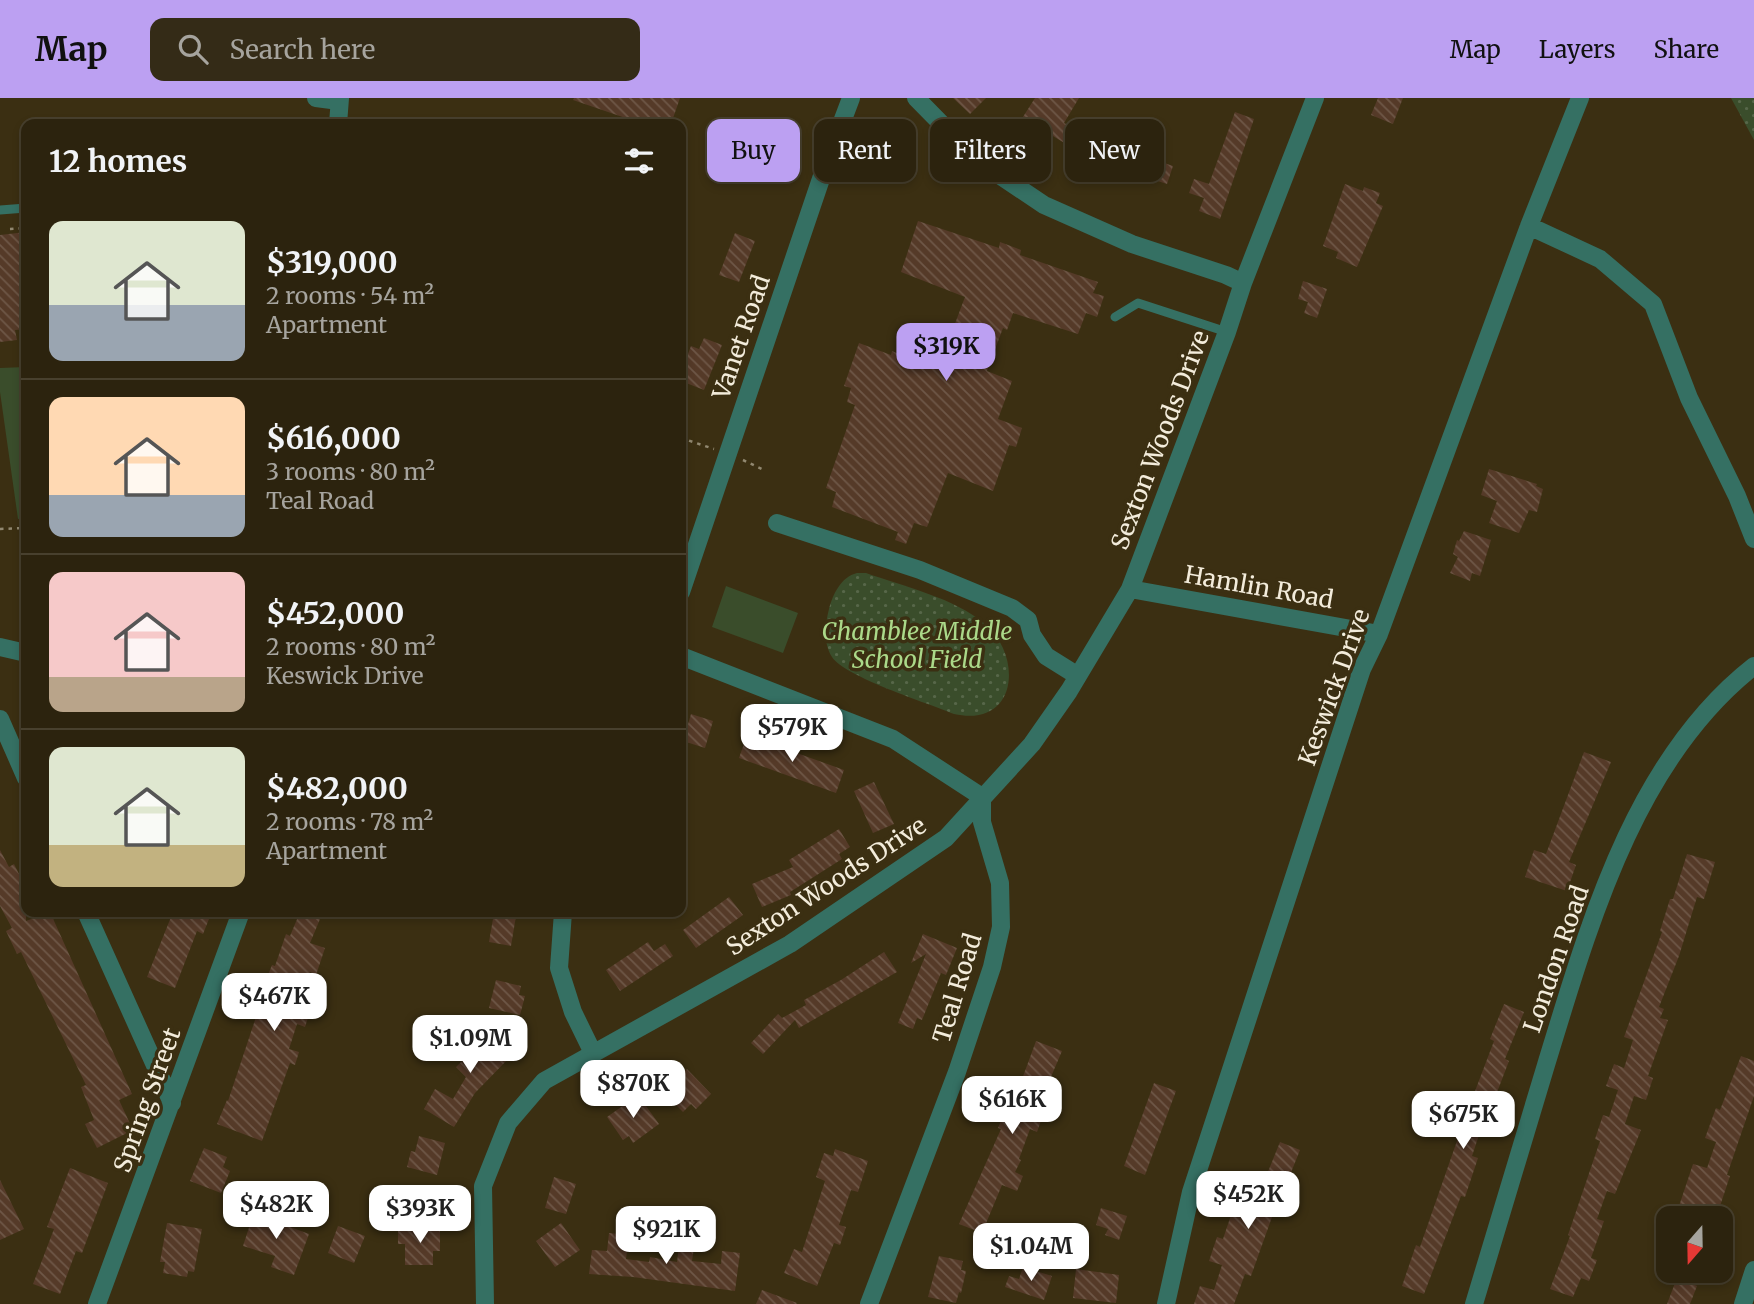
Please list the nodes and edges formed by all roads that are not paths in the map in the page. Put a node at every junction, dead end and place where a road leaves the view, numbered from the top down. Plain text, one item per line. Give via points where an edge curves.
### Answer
1 (316, 98) edge
2 (851, 98) edge
3 (916, 98) edge
4 (1315, 98) edge
5 (1580, 98) edge
6 (340, 100) edge
7 (338, 119) edge
8 (21, 208) edge
9 (0, 210) edge
10 (1529, 226) junction
11 (1243, 283) junction
12 (1115, 317) dead end
13 (1227, 332) junction
14 (777, 523) dead end
15 (1754, 539) edge
16 (686, 577) edge
17 (1130, 589) junction
18 (1379, 634) junction
19 (0, 647) edge
20 (21, 652) edge
21 (686, 658) edge
22 (1754, 666) edge
23 (1078, 676) junction
24 (0, 719) edge
25 (21, 767) edge
26 (982, 797) junction
27 (88, 917) edge
28 (239, 917) edge
29 (563, 917) edge
30 (593, 1053) junction
31 (172, 1103) junction
32 (1754, 1270) edge
33 (97, 1304) edge
34 (485, 1304) edge
35 (869, 1304) edge
36 (1166, 1304) edge
37 (1474, 1304) edge
38 (1743, 1304) edge

1 - 6 street
2 - 16 street, Vanet Road
3 - 11 street via 977,160 1044,205 1132,244
4 - 11 street, Sexton Woods Drive
5 - 10 street, Keswick Drive
6 - 7 street
8 - 9 lane
10 - 15 street via 1600,259 1653,304 1689,398
10 - 18 street, Keswick Drive
11 - 13 street, Sexton Woods Drive
12 - 13 lane via 1138,303
13 - 17 street, Sexton Woods Drive
14 - 23 street via 920,570 1012,608 1028,620 1046,656
17 - 18 street, Hamlin Road
17 - 23 street, Sexton Woods Drive
18 - 36 street, Keswick Drive via 1362,668 1191,1192
19 - 20 street
21 - 26 street via 893,739
22 - 37 street, London Road via 1721,695 1652,785 1613,871 1582,949
23 - 26 street, Sexton Woods Drive via 1032,744
24 - 25 street
26 - 30 street, Sexton Woods Drive via 946,838 790,944
26 - 35 street, Teal Road via 982,822 1000,883 1002,927 957,1072
27 - 31 street
28 - 31 street, Spring Street
29 - 30 street via 559,968
30 - 34 street, Sexton Woods Drive via 544,1081 508,1122 483,1186
31 - 33 street, Spring Street
32 - 38 street

